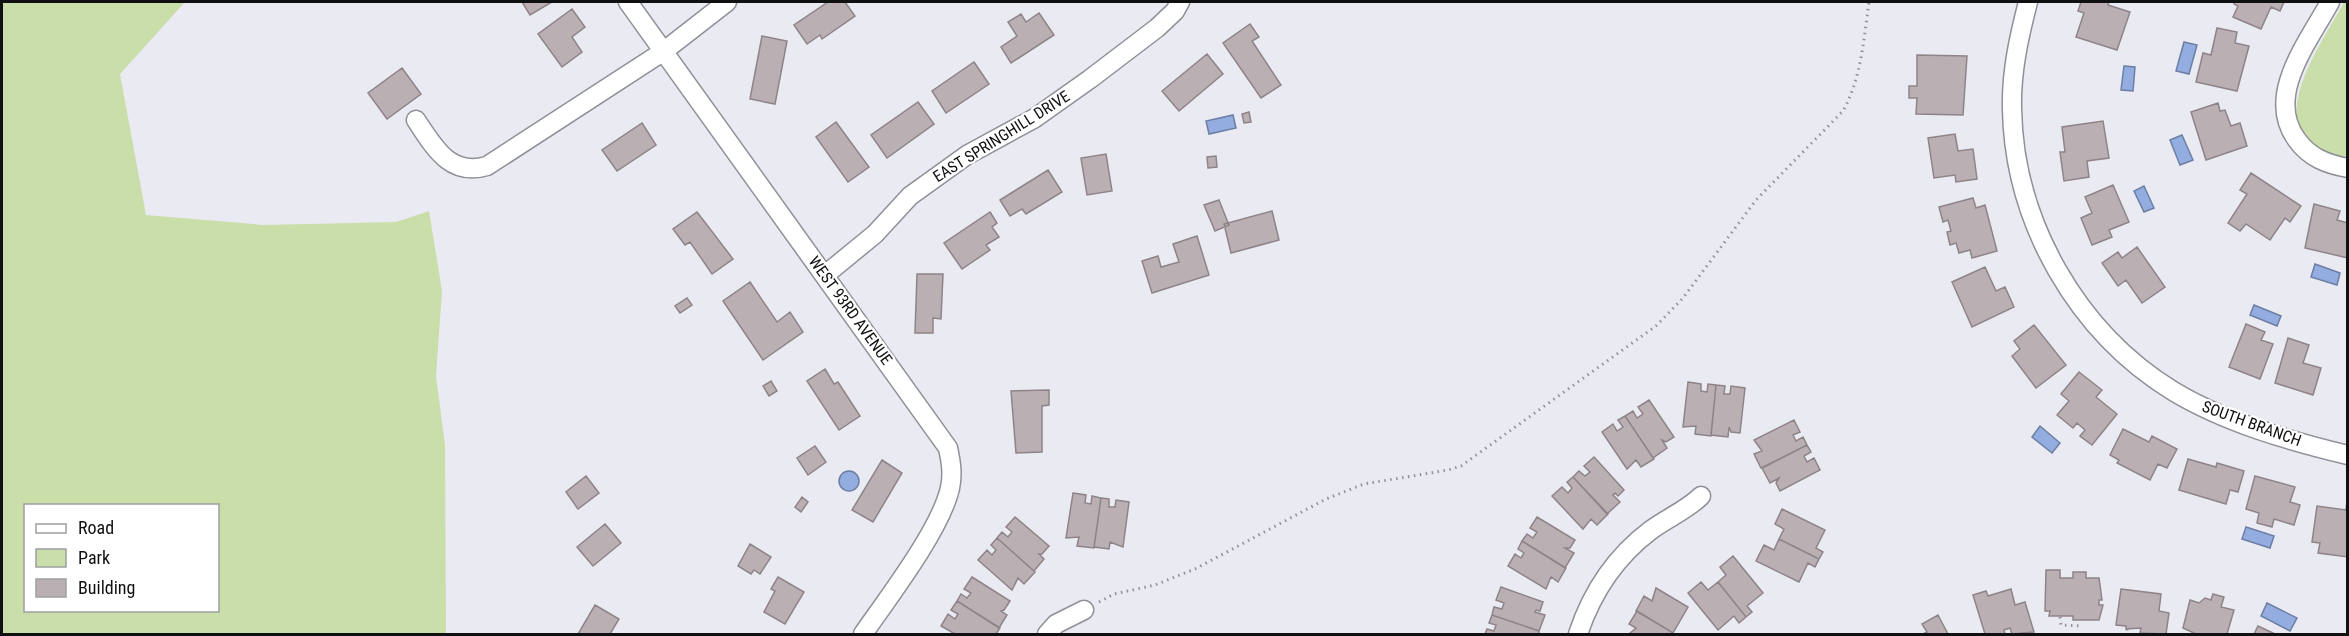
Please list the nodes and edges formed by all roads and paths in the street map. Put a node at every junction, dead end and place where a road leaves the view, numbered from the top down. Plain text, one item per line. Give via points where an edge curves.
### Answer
1 (628, 2) edge
2 (727, 2) edge
3 (1180, 2) edge
4 (1869, 2) edge
5 (2028, 2) edge
6 (2330, 2) edge
7 (664, 51) junction
8 (416, 120) dead end
9 (2348, 168) edge
10 (825, 275) junction
11 (2348, 455) edge
12 (1701, 496) dead end
13 (1084, 610) joint
14 (2060, 617) dead end
15 (2083, 626) dead end
16 (2127, 629) dead end
17 (863, 634) edge
18 (1047, 634) edge
19 (1578, 634) edge
20 (2128, 634) edge

1 - 7 street, WEST 93RD AVENUE
2 - 7 street
3 - 10 street, EAST SPRINGHILL DRIVE via 1157,28 1035,118 967,155 910,196 875,234
4 - 13 path via 1857,76 1842,111 1756,200 1683,298 1656,326 1461,466 1364,484 1326,499 1195,568 1155,585 1114,594
5 - 11 street, SOUTH BRANCH via 2016,52 2013,137 2032,219 2071,293 2120,350 2174,391 2234,420
6 - 9 street via 2295,66 2284,105 2292,134 2301,147 2326,164
7 - 8 street via 487,166 473,170 452,164
7 - 10 street, WEST 93RD AVENUE
10 - 17 street, WEST 93RD AVENUE via 940,432 951,461 950,489 941,512
12 - 19 street via 1651,530 1607,573 1587,608
13 - 18 street via 1056,624
14 - 15 path via 2061,626
16 - 20 path

